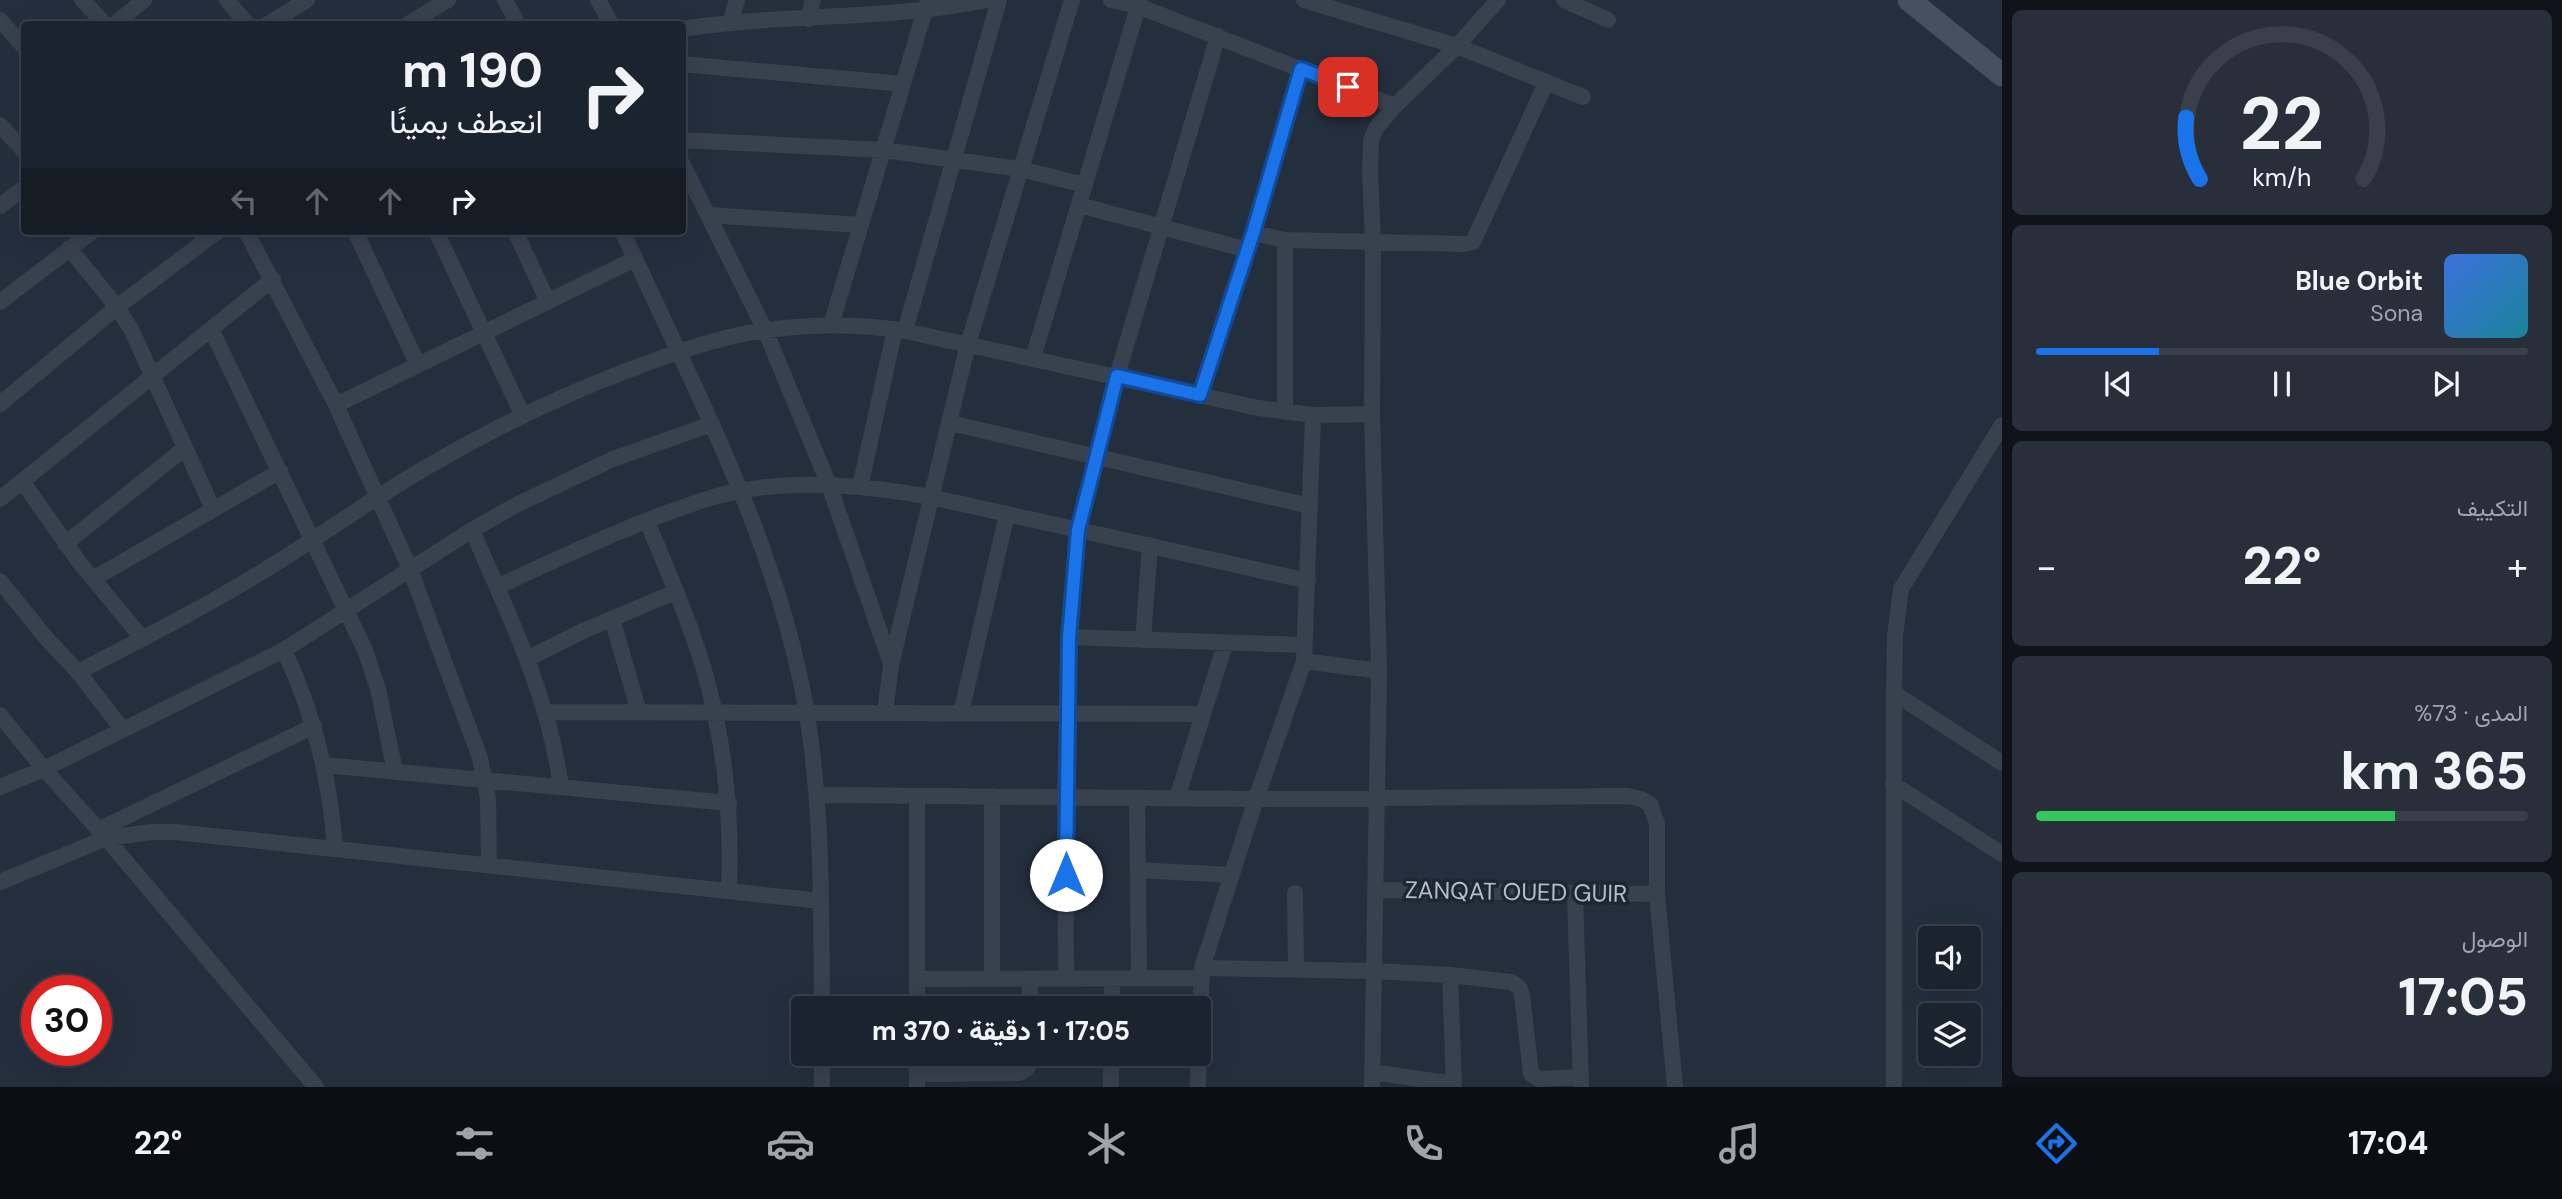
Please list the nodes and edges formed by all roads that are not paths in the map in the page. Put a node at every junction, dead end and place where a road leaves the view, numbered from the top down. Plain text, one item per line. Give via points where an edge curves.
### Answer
1 (82, 0) edge
2 (144, 0) edge
3 (227, 0) edge
4 (307, 0) edge
5 (447, 0) edge
6 (505, 0) edge
7 (598, 0) edge
8 (737, 0) edge
9 (813, 0) edge
10 (987, 0) edge
11 (999, 0) edge
12 (1072, 0) edge
13 (1111, 0) edge
14 (1304, 0) edge
15 (1498, 0) edge
16 (1564, 0) edge
17 (1909, 0) edge
18 (1139, 3) edge
19 (927, 4) edge
20 (808, 19) junction
21 (0, 20) edge
22 (1608, 20) dead end
23 (102, 21) edge
24 (119, 21) edge
25 (244, 21) edge
26 (273, 21) edge
27 (413, 21) edge
28 (516, 21) edge
29 (609, 21) edge
30 (730, 23) junction
31 (686, 28) edge
32 (1218, 36) junction
33 (21, 44) edge
34 (1457, 46) junction
35 (686, 64) edge
36 (1301, 69) junction
37 (2002, 75) edge
38 (1546, 83) junction
39 (903, 84) junction
40 (1583, 97) dead end
41 (1395, 106) junction
42 (0, 125) edge
43 (686, 140) edge
44 (21, 148) edge
45 (884, 150) junction
46 (954, 160) junction
47 (1020, 169) junction
48 (686, 171) edge
49 (1085, 185) junction
50 (21, 190) edge
51 (1079, 205) junction
52 (0, 206) edge
53 (708, 215) junction
54 (861, 225) junction
55 (1161, 227) junction
56 (1253, 233) junction
57 (87, 235) edge
58 (213, 235) edge
59 (248, 235) edge
60 (357, 235) edge
61 (438, 235) edge
62 (517, 235) edge
63 (624, 235) edge
64 (1285, 240) junction
65 (1373, 243) junction
66 (69, 248) junction
67 (1248, 250) junction
68 (635, 260) junction
69 (273, 279) junction
70 (0, 302) edge
71 (548, 302) junction
72 (117, 307) junction
73 (831, 325) junction
74 (211, 329) junction
75 (765, 330) junction
76 (900, 330) junction
77 (484, 333) junction
78 (968, 344) junction
79 (678, 352) junction
80 (1033, 358) junction
81 (418, 365) junction
82 (153, 376) junction
83 (1117, 376) junction
84 (1200, 395) junction
85 (0, 404) edge
86 (336, 405) junction
87 (1285, 412) junction
88 (1372, 414) junction
89 (1312, 415) junction
90 (523, 416) junction
91 (950, 423) junction
92 (712, 424) junction
93 (2002, 425) edge
94 (185, 448) junction
95 (1096, 457) junction
96 (280, 471) junction
97 (22, 481) junction
98 (829, 485) junction
99 (860, 486) junction
100 (741, 491) junction
101 (931, 496) junction
102 (378, 498) junction
103 (0, 499) edge
104 (1310, 506) junction
105 (213, 509) junction
106 (1007, 514) junction
107 (647, 521) junction
108 (472, 530) junction
109 (1078, 530) junction
110 (313, 540) junction
111 (65, 544) junction
112 (1150, 545) junction
113 (410, 569) junction
114 (93, 579) junction
115 (1308, 581) junction
116 (0, 582) edge
117 (496, 587) junction
118 (676, 592) junction
119 (348, 611) junction
120 (612, 618) junction
121 (1069, 637) junction
122 (143, 639) junction
123 (1143, 640) junction
124 (1225, 644) junction
125 (284, 650) junction
126 (1305, 653) junction
127 (527, 659) junction
128 (891, 665) junction
129 (78, 671) junction
130 (1379, 671) junction
131 (1894, 693) junction
132 (806, 711) junction
133 (547, 712) junction
134 (639, 712) junction
135 (715, 712) junction
136 (885, 712) junction
137 (961, 713) junction
138 (1068, 713) junction
139 (1203, 714) junction
140 (0, 715) edge
141 (314, 726) junction
142 (123, 730) junction
143 (2002, 763) edge
144 (324, 765) junction
145 (44, 769) junction
146 (395, 771) junction
147 (485, 779) junction
148 (1893, 784) junction
149 (561, 786) junction
150 (0, 787) edge
151 (817, 795) junction
152 (917, 796) junction
153 (992, 796) junction
154 (1065, 797) junction
155 (1137, 798) junction
156 (1177, 798) junction
157 (1377, 798) junction
158 (1256, 799) junction
159 (729, 803) junction
160 (102, 834) junction
161 (335, 848) junction
162 (2002, 854) edge
163 (489, 865) junction
164 (1138, 870) junction
165 (1231, 875) junction
166 (0, 882) edge
167 (1375, 890) junction
168 (729, 891) junction
169 (1295, 892) dead end
170 (1575, 894) junction
171 (1657, 894) junction
172 (821, 901) junction
173 (1296, 970) junction
174 (1374, 971) junction
175 (1201, 973) junction
176 (1450, 975) junction
177 (1066, 978) junction
178 (1139, 978) junction
179 (917, 979) junction
180 (992, 979) junction
181 (1030, 979) junction
182 (1112, 979) junction
183 (822, 996) edge
184 (917, 996) edge
185 (1030, 996) edge
186 (1112, 996) edge
187 (822, 1066) edge
188 (1029, 1066) edge
189 (1111, 1066) edge
190 (1372, 1079) edge
191 (917, 1080) edge
192 (1581, 1082) edge
193 (1454, 1085) edge
194 (316, 1087) edge
195 (822, 1087) edge
196 (1111, 1087) edge
197 (1198, 1087) edge
198 (1675, 1087) edge
199 (1894, 1087) edge

1 - 23 street
2 - 24 street
3 - 25 street
4 - 26 street
5 - 27 street
6 - 28 street
7 - 29 street
8 - 30 street
9 - 20 street
10 - 19 street
11 - 46 street
12 - 47 street
13 - 18 street
14 - 34 street
15 - 34 street
16 - 22 street
17 - 37 street
18 - 32 street
18 - 49 street
19 - 20 street
19 - 39 street
20 - 30 street
21 - 33 street
30 - 31 street
32 - 36 street
32 - 55 street
34 - 38 street
34 - 41 street
35 - 39 street
36 - 41 street
36 - 56 street
38 - 40 street
38 - 65 street via 1473,242
39 - 45 street
41 - 65 street via 1371,140
42 - 44 street
43 - 45 street
45 - 46 street
45 - 54 street
46 - 47 street
46 - 76 street
47 - 49 street
47 - 78 street
48 - 53 street
49 - 51 street
50 - 52 street
51 - 55 street
51 - 80 street
53 - 54 street
53 - 75 street
54 - 73 street
55 - 67 street
55 - 83 street
56 - 64 street
56 - 67 street
57 - 66 street
58 - 72 street
59 - 69 street
60 - 81 street
61 - 77 street
62 - 71 street
63 - 68 street
64 - 65 street
64 - 87 street
65 - 88 street
66 - 70 street
66 - 72 street
67 - 84 street
68 - 71 street
68 - 79 street
69 - 74 street
69 - 86 street
71 - 77 street
72 - 82 street
72 - 85 street
73 - 75 street
73 - 76 street
74 - 82 street
74 - 96 street
75 - 79 street
75 - 98 street
76 - 78 street
76 - 99 street
77 - 81 street
77 - 90 street
78 - 80 street
78 - 91 street
79 - 90 street
79 - 92 street
80 - 83 street
81 - 86 street
82 - 94 street
82 - 97 street
83 - 84 street
83 - 95 street
84 - 87 street
86 - 102 street
87 - 89 street
88 - 89 street
88 - 130 street
89 - 104 street
90 - 102 street
91 - 95 street
91 - 101 street
92 - 100 street
92 - 108 street via 565,480
93 - 131 street via 1901,589
94 - 105 street
94 - 111 street
95 - 104 street
95 - 109 street
96 - 105 street
96 - 110 street
97 - 103 street
97 - 111 street
98 - 99 street
98 - 100 street
98 - 128 street
99 - 101 street
100 - 107 street
100 - 132 street via 781,600
101 - 106 street
101 - 128 street
102 - 110 street
102 - 113 street
104 - 115 street
105 - 114 street
106 - 109 street
106 - 137 street
107 - 117 street
107 - 118 street
108 - 113 street
108 - 117 street
109 - 112 street
109 - 121 street
110 - 119 street
110 - 122 street
111 - 114 street
112 - 115 street
112 - 123 street
113 - 119 street
113 - 147 street
114 - 122 street
115 - 126 street
116 - 129 street
117 - 127 street
118 - 120 street
118 - 135 street
119 - 125 street
119 - 146 street via 378,689
120 - 127 street
120 - 134 street
121 - 123 street
121 - 138 street
122 - 129 street
123 - 124 street
124 - 126 street
124 - 139 street
125 - 141 street
125 - 142 street
126 - 130 street
126 - 158 street
127 - 133 street
128 - 136 street
129 - 142 street
130 - 157 street
131 - 143 street
131 - 148 street
132 - 135 street
132 - 136 street
132 - 151 street
133 - 134 street
133 - 149 street
134 - 135 street
135 - 159 street
136 - 137 street
137 - 138 street
138 - 139 street
138 - 154 street
139 - 156 street
140 - 145 street
141 - 144 street
141 - 160 street
142 - 145 street
144 - 146 street
144 - 161 street
145 - 150 street
145 - 160 street
146 - 147 street
147 - 149 street
147 - 163 street
148 - 162 street
148 - 199 street
149 - 159 street
151 - 152 street
151 - 172 street
152 - 153 street
152 - 179 street
153 - 154 street
153 - 180 street
154 - 155 street
154 - 177 street
155 - 156 street
155 - 164 street
156 - 158 street
157 - 158 street
157 - 167 street
157 - 171 street via 1641,799 1650,804 1657,823
158 - 165 street
159 - 168 street
160 - 161 street via 176,832
160 - 166 street
160 - 194 street
161 - 163 street
163 - 168 street
164 - 165 street
164 - 178 street
165 - 175 street
167 - 170 street, ZANQAT OUED GUIR
167 - 174 street
168 - 172 street
169 - 173 street
170 - 171 street, ZANQAT OUED GUIR
170 - 192 street
171 - 198 street
172 - 183 street
173 - 174 street
173 - 175 street
174 - 176 street
174 - 190 street
175 - 178 street
175 - 197 street
176 - 192 street via 1501,979 1519,987 1531,1074 1539,1079
176 - 193 street
177 - 181 street
177 - 182 street
178 - 182 street
179 - 180 street
179 - 184 street
180 - 181 street
181 - 185 street
182 - 186 street
187 - 195 street
188 - 191 street via 1019,1073
189 - 196 street
190 - 193 street

